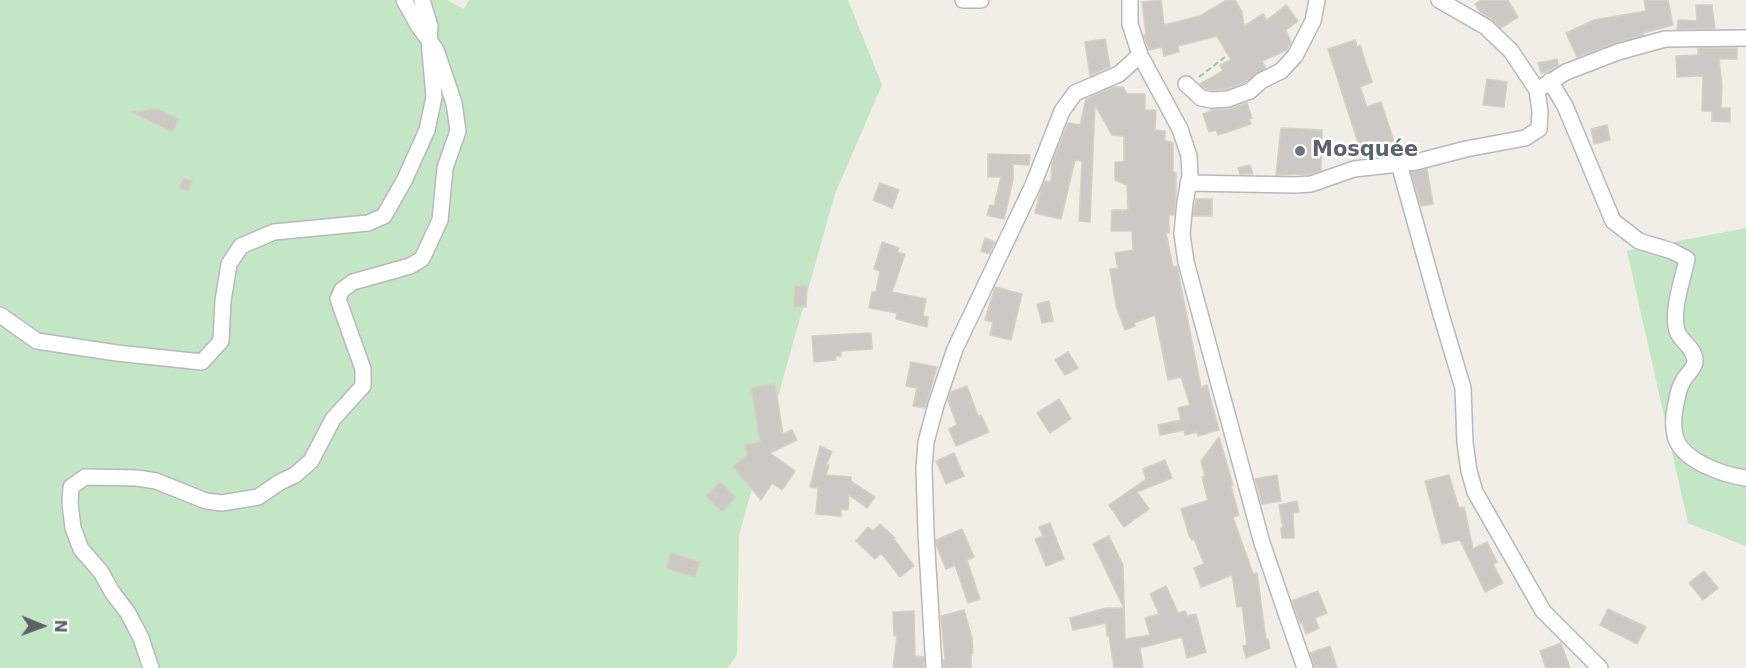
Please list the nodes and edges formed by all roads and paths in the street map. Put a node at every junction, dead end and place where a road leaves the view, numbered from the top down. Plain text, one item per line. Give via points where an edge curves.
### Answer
1 (404, 0) edge
2 (422, 0) edge
3 (963, 0) edge
4 (981, 0) edge
5 (1130, 0) edge
6 (1317, 0) edge
7 (1439, 0) edge
8 (1746, 38) edge
9 (429, 40) junction
10 (1140, 55) junction
11 (1225, 57) dead end
12 (1550, 81) junction
13 (1185, 84) joint
14 (1537, 90) junction
15 (1400, 164) junction
16 (1188, 183) junction
17 (0, 315) edge
18 (1746, 478) edge
19 (151, 668) edge
20 (934, 668) edge
21 (1305, 668) edge
22 (1600, 668) edge

1 - 9 street
2 - 9 street via 430,26
3 - 4 street
5 - 10 street via 1130,24
6 - 13 street via 1313,21 1295,56 1281,71 1250,91 1212,100 1201,98
7 - 14 street via 1486,27 1511,51
8 - 12 street via 1665,39 1618,52
9 - 17 street via 434,97 427,130 384,216 368,223 274,232 241,246 229,264 221,341 202,362 37,342
9 - 19 street via 454,103 458,131 445,168 440,220 422,260 353,282 342,290 338,299 363,369 363,386 333,419 311,461 258,497 222,503 137,478 85,477 71,487 73,528 81,549 128,613
10 - 16 street via 1180,129 1189,156
10 - 20 street via 1119,74 1076,93 1062,111 1033,185 955,349 936,405 924,468
11 - 13 path
12 - 14 street
12 - 18 street via 1613,221 1639,241 1687,258 1676,322 1677,332 1694,355 1695,364 1682,382 1677,399 1677,442 1708,468
14 - 15 street via 1539,129 1525,138
15 - 16 street via 1354,169 1311,184
15 - 22 street via 1463,387 1465,443 1475,492 1543,611
16 - 21 street via 1182,234 1186,262 1262,543

